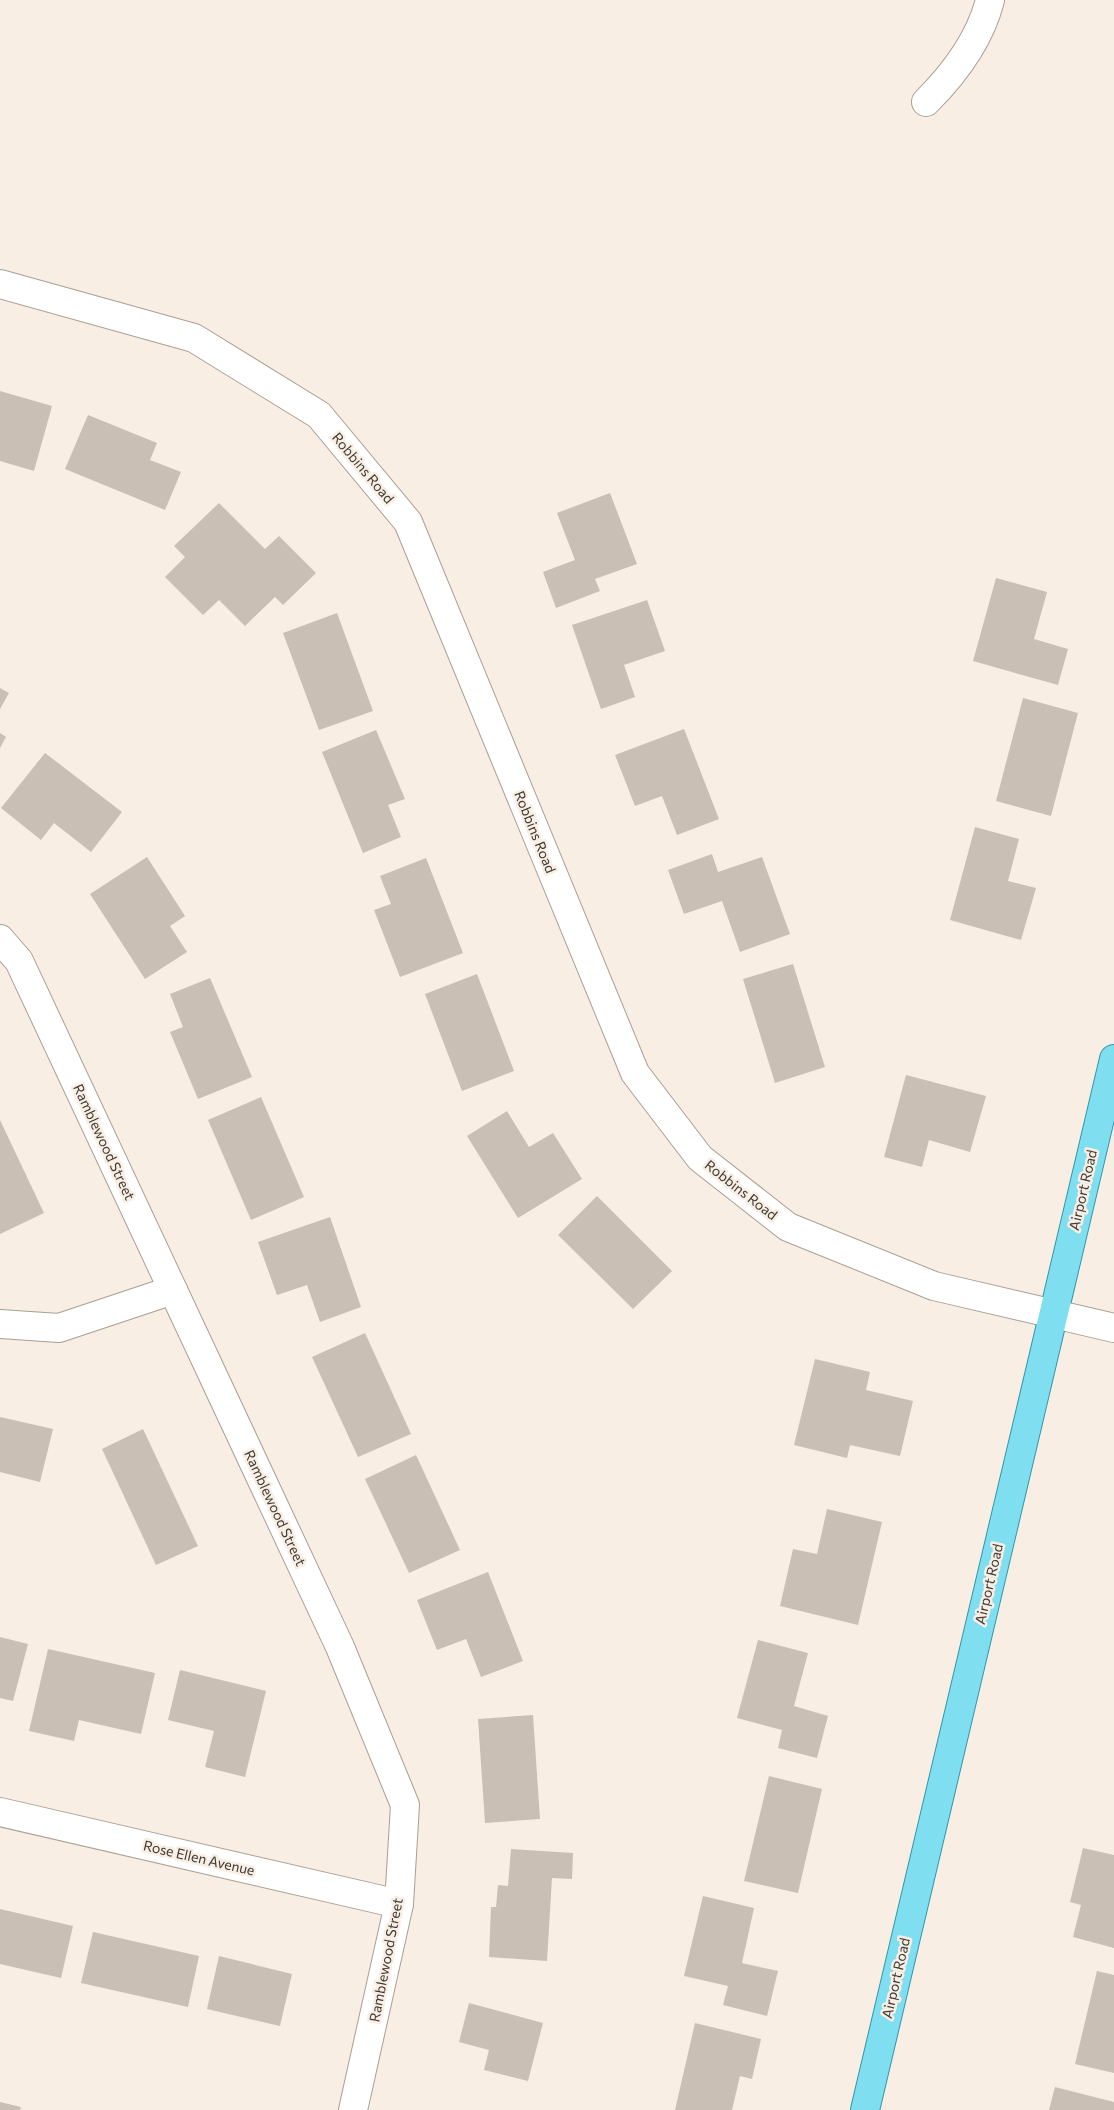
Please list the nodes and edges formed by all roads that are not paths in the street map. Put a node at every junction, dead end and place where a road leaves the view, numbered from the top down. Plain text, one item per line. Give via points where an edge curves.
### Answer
1 (990, 0) edge
2 (926, 102) dead end
3 (0, 284) edge
4 (0, 939) edge
5 (1114, 1058) edge
6 (173, 1290) junction
7 (1054, 1314) junction
8 (0, 1324) edge
9 (1114, 1328) edge
10 (0, 1812) edge
11 (399, 1904) junction
12 (353, 2110) edge
13 (864, 2110) edge

1 - 2 street via 969,49 950,77
3 - 7 street, Robbins Road via 194,338 319,415 408,522 635,1073 700,1158 788,1227 934,1286
4 - 6 street, Ramblewood Street via 19,961
5 - 7 main road, Airport Road
6 - 8 street via 59,1328
6 - 11 street, Ramblewood Street via 340,1647 405,1806
7 - 9 street, Robbins Road
7 - 13 main road, Airport Road
10 - 11 street, Rose Ellen Avenue
11 - 12 street, Ramblewood Street

